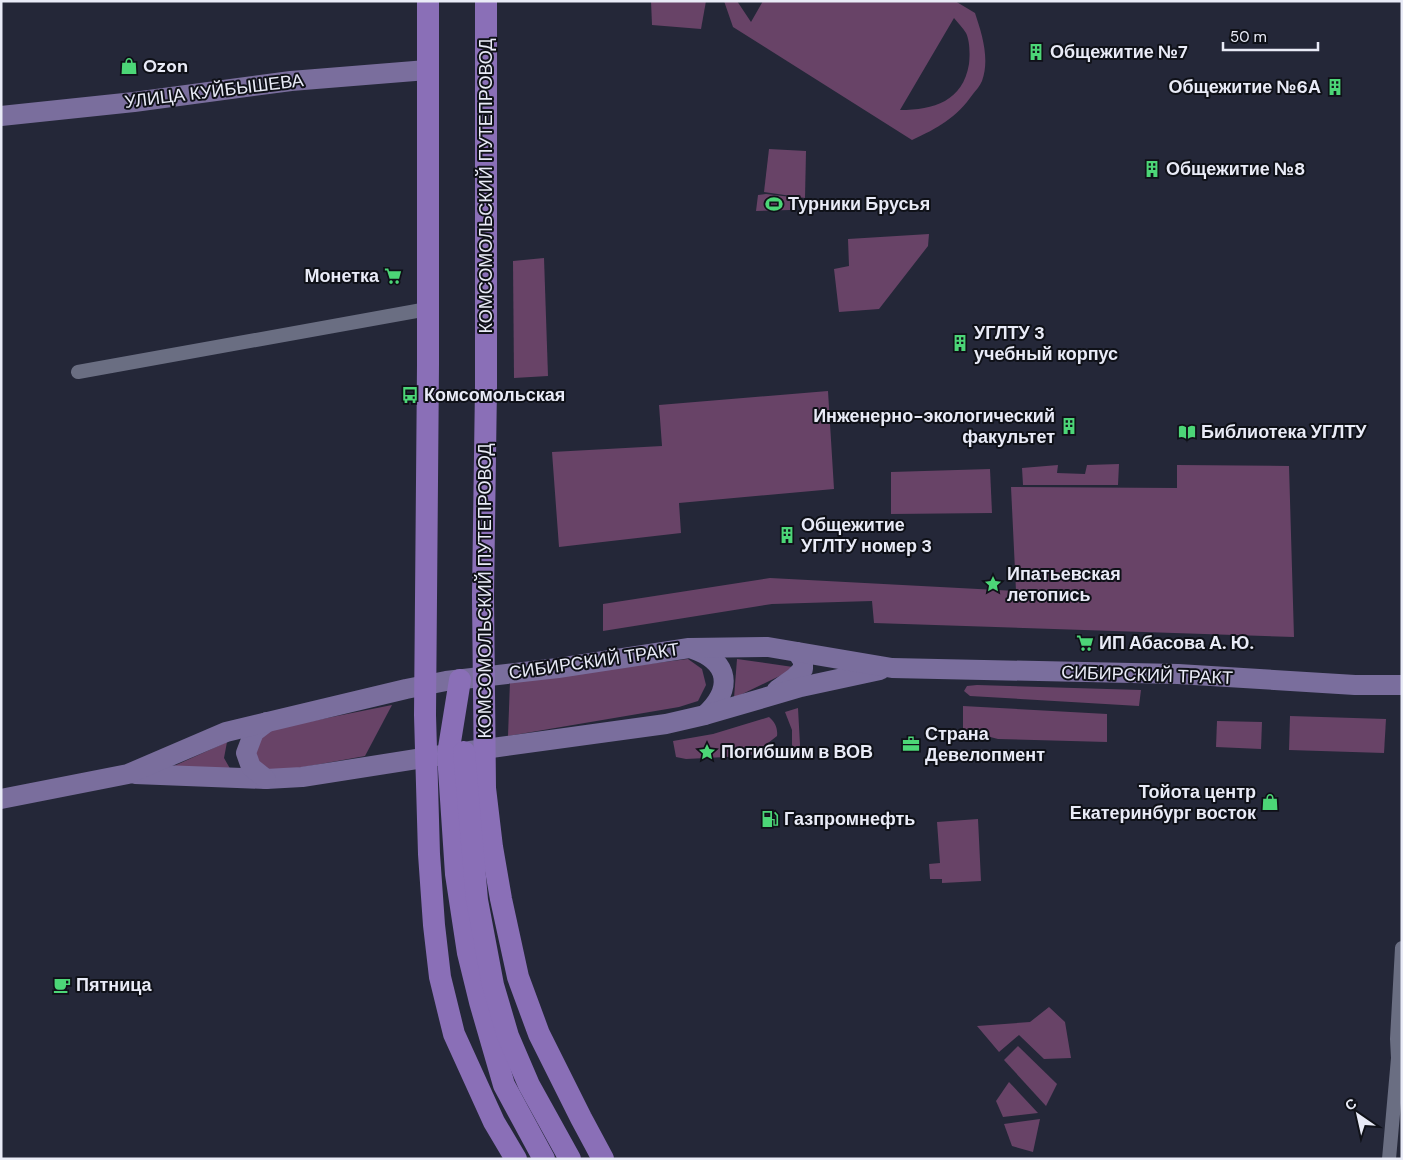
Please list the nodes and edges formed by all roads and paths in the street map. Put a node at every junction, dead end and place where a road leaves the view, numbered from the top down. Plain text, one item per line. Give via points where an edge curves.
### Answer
1 (428, 1) edge
2 (486, 1) edge
3 (427, 70) dead end
4 (1, 116) edge
5 (422, 310) dead end
6 (78, 372) dead end
7 (689, 648) junction
8 (797, 652) junction
9 (892, 668) junction
10 (460, 680) junction
11 (1402, 685) edge
12 (767, 697) junction
13 (705, 715) junction
14 (268, 722) junction
15 (456, 753) junction
16 (128, 774) junction
17 (266, 779) junction
18 (1, 799) edge
19 (1402, 948) edge
20 (516, 1159) edge
21 (544, 1159) edge
22 (570, 1159) edge
23 (603, 1159) edge
24 (1389, 1159) edge

1 - 20 main road via 425,725 434,925 440,977 454,1034 494,1122
2 - 23 main road, КОМСОМОЛЬСКИЙ ПУТЕПРОВОД via 485,788 501,899 518,977 540,1034
3 - 4 main road, УЛИЦА КУЙБЫШЕВА via 291,81
5 - 6 street
7 - 8 main road, СИБИРСКИЙ ТРАКТ via 768,646
7 - 10 main road, СИБИРСКИЙ ТРАКТ
7 - 13 main road via 716,661 724,681 723,693
8 - 9 main road, СИБИРСКИЙ ТРАКТ
8 - 12 main road via 803,661 803,669
9 - 11 main road, СИБИРСКИЙ ТРАКТ via 1178,674
9 - 12 main road, СИБИРСКИЙ ТРАКТ
10 - 14 main road, СИБИРСКИЙ ТРАКТ via 406,689
10 - 15 main road, КОМСОМОЛЬСКИЙ ПУТЕПРОВОД
12 - 13 main road, СИБИРСКИЙ ТРАКТ
13 - 15 main road, СИБИРСКИЙ ТРАКТ via 666,724
14 - 16 main road, СИБИРСКИЙ ТРАКТ via 226,732
14 - 17 main road via 254,732 246,752 251,767
15 - 17 main road, СИБИРСКИЙ ТРАКТ via 326,774
15 - 21 main road via 456,874 468,953 504,1085
15 - 22 main road via 493,985 508,1036 529,1085
16 - 17 main road, СИБИРСКИЙ ТРАКТ
16 - 18 main road, СИБИРСКИЙ ТРАКТ
19 - 24 street via 1398,1058

